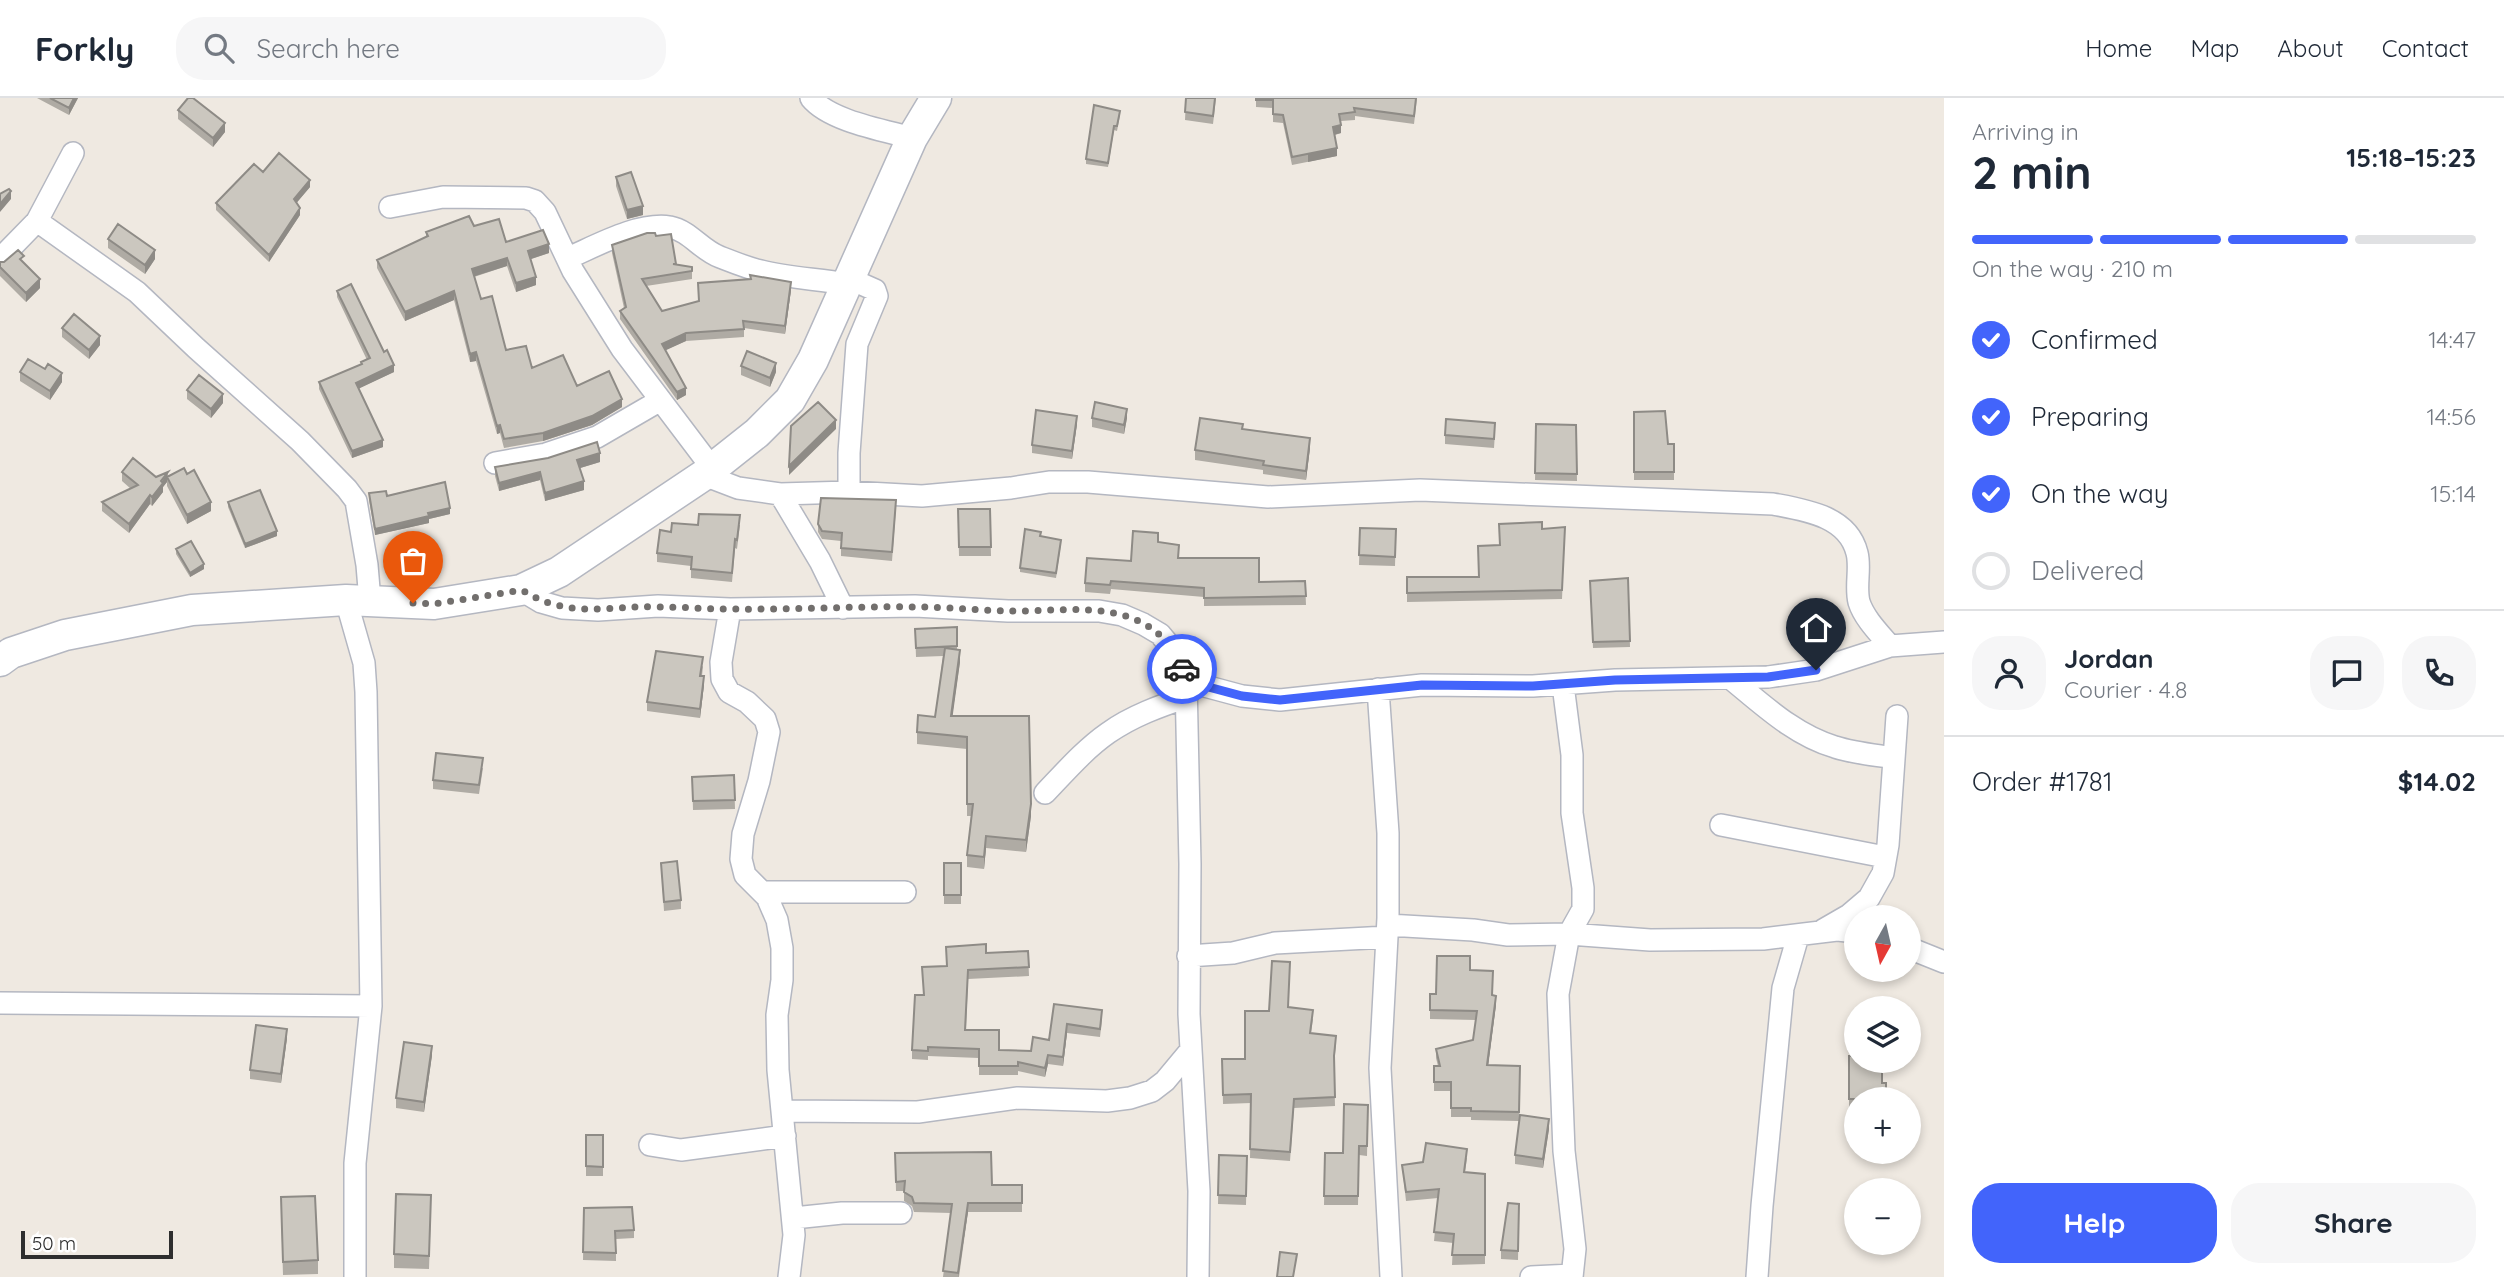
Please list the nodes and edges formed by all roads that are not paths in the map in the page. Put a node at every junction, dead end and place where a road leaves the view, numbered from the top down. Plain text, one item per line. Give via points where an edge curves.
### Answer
1 (811, 98) edge
2 (936, 98) edge
3 (912, 138) junction
4 (73, 153) dead end
5 (390, 207) dead end
6 (37, 221) junction
7 (568, 258) junction
8 (0, 259) edge
9 (847, 281) junction
10 (659, 401) junction
11 (495, 463) dead end
12 (708, 472) junction
13 (849, 492) junction
14 (780, 494) junction
15 (522, 590) junction
16 (358, 601) junction
17 (844, 608) junction
18 (730, 609) junction
19 (1944, 642) edge
20 (1890, 646) junction
21 (0, 661) edge
22 (1730, 678) junction
23 (1563, 685) junction
24 (1378, 688) junction
25 (1186, 689) junction
26 (1897, 716) dead end
27 (1894, 758) junction
28 (1045, 793) dead end
29 (1721, 825) dead end
30 (1885, 857) junction
31 (762, 892) junction
32 (905, 892) dead end
33 (1387, 931) junction
34 (1844, 931) edge
35 (1569, 934) junction
36 (1808, 935) junction
37 (1922, 953) edge
38 (1188, 957) junction
39 (1944, 962) edge
40 (0, 1003) edge
41 (371, 1006) junction
42 (1190, 1051) junction
43 (783, 1111) junction
44 (785, 1136) junction
45 (650, 1145) dead end
46 (901, 1213) dead end
47 (794, 1218) junction
48 (1572, 1276) edge
49 (355, 1277) edge
50 (789, 1277) edge
51 (1198, 1277) edge
52 (1391, 1277) edge
53 (1531, 1277) edge
54 (1758, 1277) edge

1 - 3 street via 836,115
2 - 3 street
3 - 9 street
4 - 6 street
5 - 7 street via 443,197 526,198 545,212
6 - 8 street
6 - 16 street via 137,292 347,489 356,501 367,565
7 - 9 street via 620,236 650,227 670,227 687,233 716,255 760,271
7 - 10 street
9 - 12 street via 790,400
9 - 13 street via 875,290 877,296 857,344
10 - 11 street via 597,437 546,454
10 - 12 street
12 - 14 street via 738,488
12 - 15 street via 559,572
13 - 14 street
13 - 20 street via 922,496 1088,482 1268,497 1420,490 1773,504 1829,518 1850,536 1858,554 1860,604
14 - 17 street
15 - 16 street via 434,604
15 - 18 street via 562,608
16 - 21 street via 192,610 65,635
16 - 41 street via 366,692
17 - 18 street
17 - 25 street via 1122,615 1160,634 1175,652
18 - 31 street via 722,679 729,692 765,719 769,732 741,859 746,875
19 - 20 street
20 - 22 street via 1816,670
22 - 23 street
22 - 27 street via 1811,738 1836,748
23 - 24 street
23 - 35 street via 1572,755 1572,813 1583,888 1583,909
24 - 25 street via 1280,700
24 - 33 street via 1388,832
25 - 28 street via 1108,733
25 - 38 street
26 - 27 street
27 - 30 street
29 - 30 street
30 - 36 street via 1883,873 1869,898 1849,915
31 - 32 street
31 - 43 street via 777,920 782,948 777,1028
33 - 35 street
33 - 38 street
33 - 52 street via 1380,1068
34 - 36 street
35 - 36 street via 1650,940
35 - 48 street via 1558,994
36 - 54 street via 1783,988
37 - 39 street
38 - 42 street
40 - 41 street
41 - 49 street via 355,1163
42 - 43 street via 1165,1081 1130,1098 1018,1098 918,1112
42 - 51 street via 1199,1191
43 - 44 street
44 - 45 street via 681,1150
44 - 47 street
46 - 47 street
47 - 50 street
48 - 53 street

